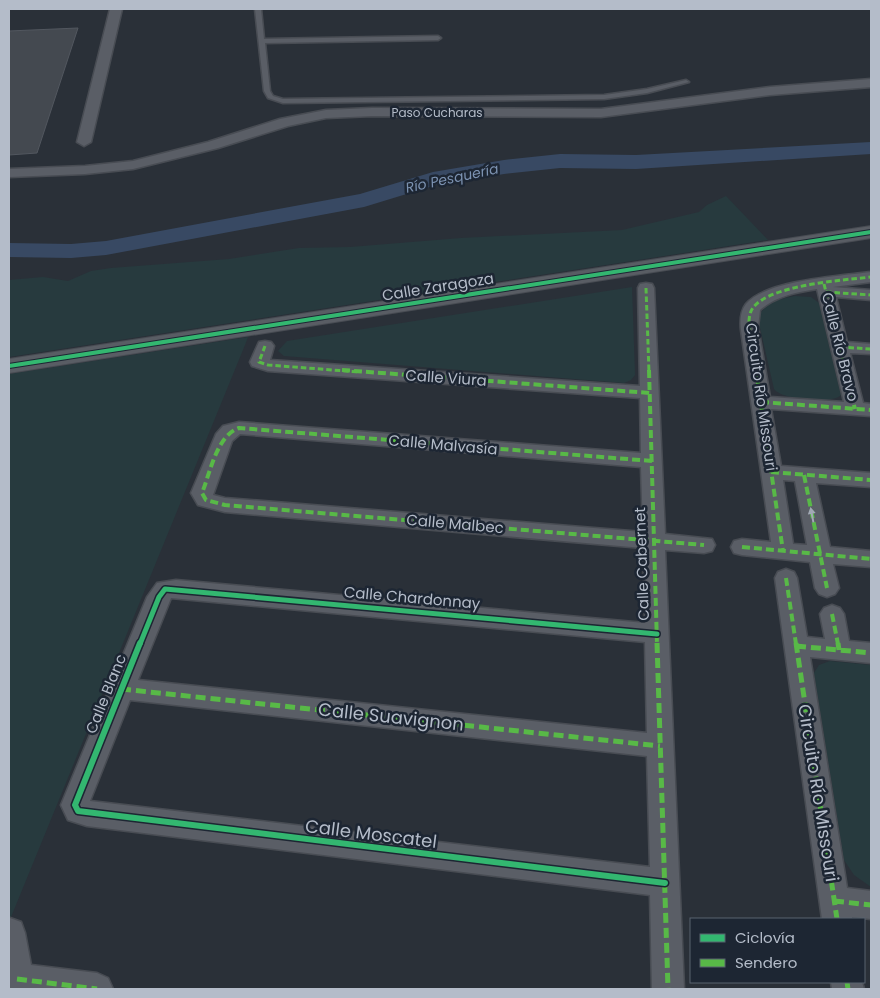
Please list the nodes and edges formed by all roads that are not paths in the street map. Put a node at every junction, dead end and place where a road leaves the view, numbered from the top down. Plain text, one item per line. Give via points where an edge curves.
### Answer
1 (116, 9) edge
2 (258, 9) edge
3 (438, 38) dead end
4 (262, 40) junction
5 (686, 82) dead end
6 (871, 83) edge
7 (84, 142) dead end
8 (9, 173) edge
9 (871, 232) edge
10 (871, 242) edge
11 (649, 277) junction
12 (871, 277) edge
13 (825, 288) junction
14 (871, 295) edge
15 (265, 346) dead end
16 (840, 347) junction
17 (871, 349) edge
18 (9, 366) edge
19 (650, 393) junction
20 (761, 402) junction
21 (863, 410) edge
22 (652, 462) junction
23 (771, 472) junction
24 (804, 475) junction
25 (871, 480) edge
26 (206, 500) joint
27 (654, 541) junction
28 (704, 545) dead end
29 (742, 547) dead end
30 (783, 551) junction
31 (820, 554) junction
32 (871, 559) edge
33 (786, 578) dead end
34 (826, 588) dead end
35 (165, 590) joint
36 (832, 614) dead end
37 (657, 634) junction
38 (796, 646) junction
39 (839, 650) junction
40 (871, 653) edge
41 (122, 689) junction
42 (660, 746) junction
43 (76, 809) joint
44 (665, 883) junction
45 (871, 905) edge
46 (836, 910) edge
47 (10, 933) dead end
48 (18, 984) edge
49 (97, 989) edge
50 (668, 989) edge

1 - 7 street
2 - 4 lane
3 - 4 lane
4 - 5 lane via 267,91 270,98 283,101 604,97
6 - 8 street, Paso Cucharas via 770,91 601,113 326,114 285,122 213,145 133,165
9 - 11 street, Calle Zaragoza
10 - 11 street, Calle Zaragoza
11 - 18 street, Calle Zaragoza via 347,325 297,330 242,330
11 - 19 street, Calle Cabernet
12 - 13 street, Circuito Río Missouri
13 - 14 street
13 - 16 street, Calle Río Bravo
13 - 20 street, Circuito Río Missouri via 771,294 751,310 750,330
15 - 19 street, Calle Viura via 260,362 268,366
16 - 17 street
16 - 21 street, Calle Río Bravo
19 - 22 street, Calle Cabernet
20 - 21 street
20 - 23 street, Circuito Río Missouri
22 - 26 street, Calle Malvasía via 234,429 223,439 203,488
22 - 27 street, Calle Cabernet
23 - 24 street
23 - 30 street, Circuito Río Missouri
24 - 25 street
31 -> 24 street
26 - 27 street, Calle Malbec via 226,505
27 - 28 street, Calle Malbec
27 - 37 street, Calle Cabernet
29 - 30 street
30 - 31 street
31 - 32 street
31 - 34 street
33 - 38 street, Circuito Río Missouri
35 - 37 street, Calle Chardonnay
35 - 41 street, Calle Blanc via 159,597
36 - 39 street
37 - 42 street, Calle Cabernet
38 - 39 street
38 - 46 street, Circuito Río Missouri
39 - 40 street
41 - 42 street, Calle Suavignon
41 - 43 street, Calle Blanc via 77,797
42 - 44 street, Calle Cabernet
43 - 44 street, Calle Moscatel via 87,813
44 - 50 street, Calle Cabernet
45 - 46 street
47 - 48 street
48 - 49 street

